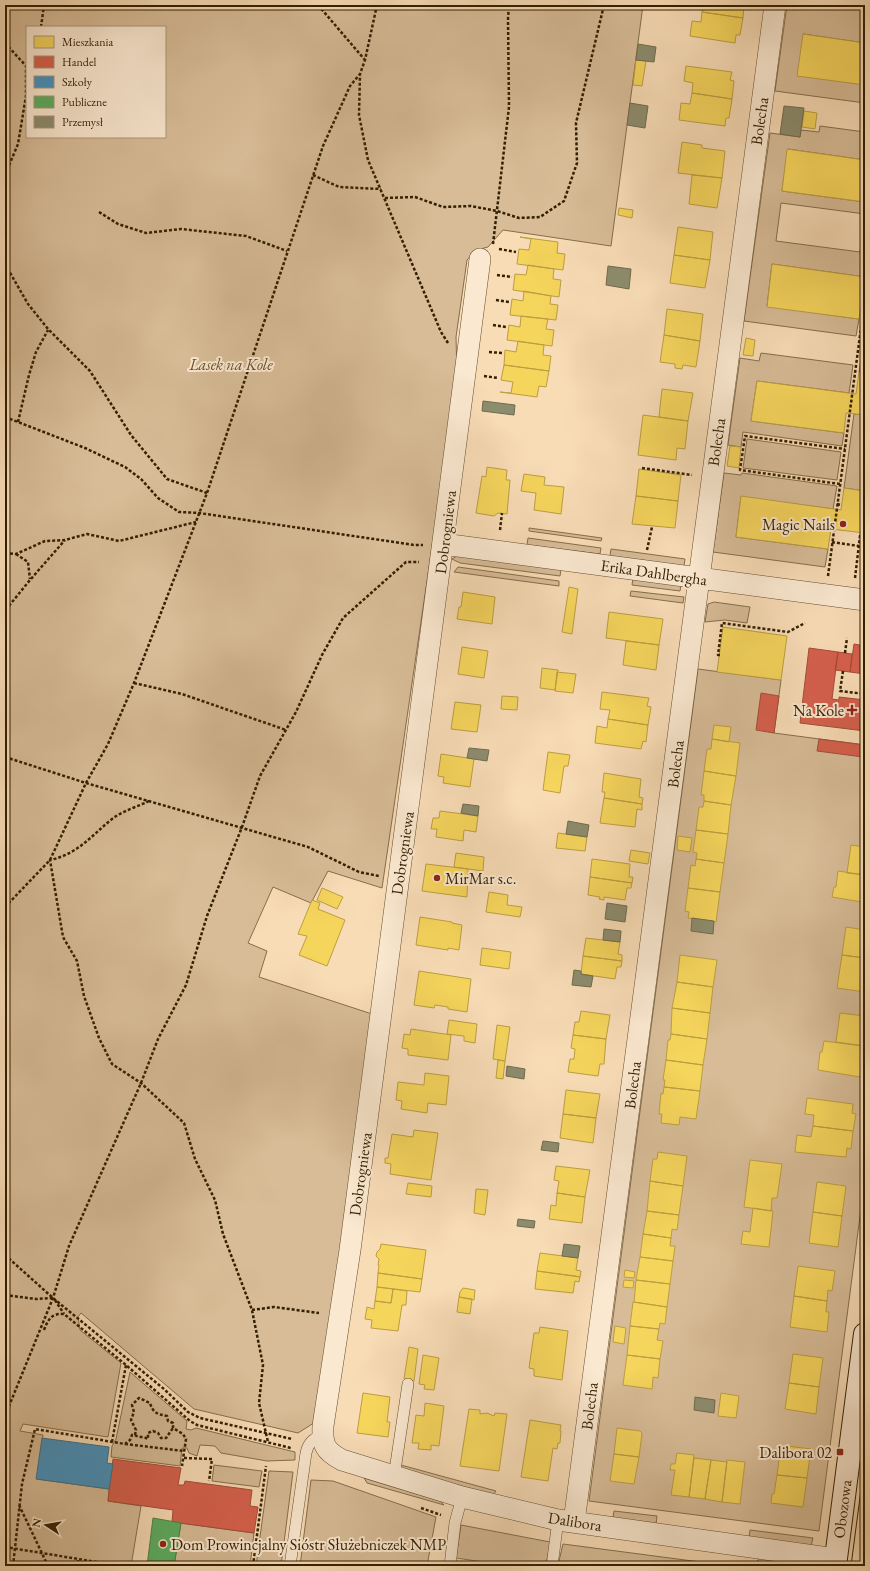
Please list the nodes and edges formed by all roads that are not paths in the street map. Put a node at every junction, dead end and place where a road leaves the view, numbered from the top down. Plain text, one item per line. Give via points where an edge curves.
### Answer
1 (775, 5) edge
2 (489, 252) road end
3 (442, 553) junction
4 (698, 577) junction
5 (865, 600) edge
6 (865, 1334) edge
7 (408, 1384) dead end
8 (324, 1441) junction
9 (394, 1477) junction
10 (462, 1497) junction
11 (566, 1521) junction
12 (835, 1562) edge
13 (290, 1566) edge
14 (450, 1566) edge
15 (552, 1566) edge

1 - 4 street, Bolecha
2 - 3 street, Dobrogniewa via 466,370
3 - 4 street, Erika Dahlbergha
3 - 8 street, Dobrogniewa
4 - 5 street, Erika Dahlbergha
4 - 11 street, Bolecha via 676,757
6 - 12 street, Obozowa
7 - 9 lane
8 - 9 street, Dalibora via 331,1454 342,1460
8 - 13 lane via 314,1439 307,1447
9 - 10 street, Dalibora
10 - 11 street, Dalibora
10 - 14 lane via 455,1524
11 - 12 street, Dalibora
11 - 15 lane

